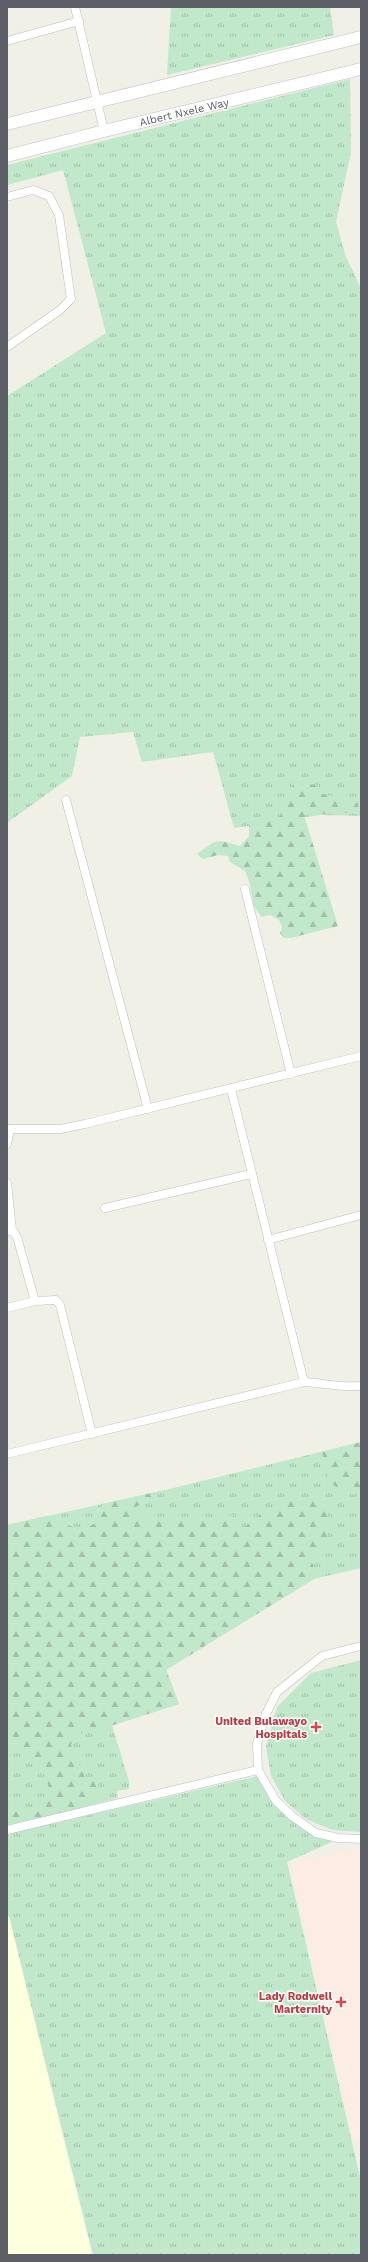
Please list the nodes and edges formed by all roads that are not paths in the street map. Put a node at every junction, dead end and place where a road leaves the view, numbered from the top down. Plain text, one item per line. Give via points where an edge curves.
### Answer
1 (76, 7) edge
2 (79, 21) junction
3 (361, 37) edge
4 (7, 40) edge
5 (361, 69) edge
6 (97, 102) junction
7 (7, 124) edge
8 (104, 131) junction
9 (7, 156) edge
10 (7, 197) edge
11 (7, 347) edge
12 (66, 800) dead end
13 (245, 889) dead end
14 (361, 1056) edge
15 (291, 1074) junction
16 (230, 1089) junction
17 (148, 1109) junction
18 (9, 1129) edge
19 (7, 1144) edge
20 (252, 1174) junction
21 (7, 1183) edge
22 (105, 1208) dead end
23 (361, 1215) edge
24 (9, 1231) edge
25 (268, 1240) junction
26 (35, 1301) junction
27 (7, 1308) edge
28 (304, 1382) junction
29 (361, 1386) edge
30 (92, 1434) junction
31 (7, 1454) edge
32 (361, 1646) edge
33 (258, 1770) junction
34 (7, 1830) edge
35 (361, 1839) edge

1 - 2 street
2 - 4 street
2 - 6 street
3 - 6 main road
5 - 8 main road, Albert Nxele Way
6 - 7 main road
6 - 8 street
8 - 9 main road, Albert Nxele Way
10 - 11 street via 33,190 49,196 59,216 71,299 60,310
12 - 17 street
13 - 15 street
14 - 15 street
15 - 16 street
16 - 17 street
16 - 20 street
17 - 18 street via 60,1129
18 - 19 street
20 - 22 street
20 - 25 street
21 - 24 street
23 - 25 street
24 - 26 street via 17,1237
25 - 28 street
26 - 27 street
26 - 30 street via 56,1300 62,1309
28 - 29 street via 346,1387
28 - 30 street
30 - 31 street
32 - 33 street via 322,1656 277,1692 265,1716 257,1744
33 - 34 street
33 - 35 street via 276,1801 292,1816 316,1832 338,1838

